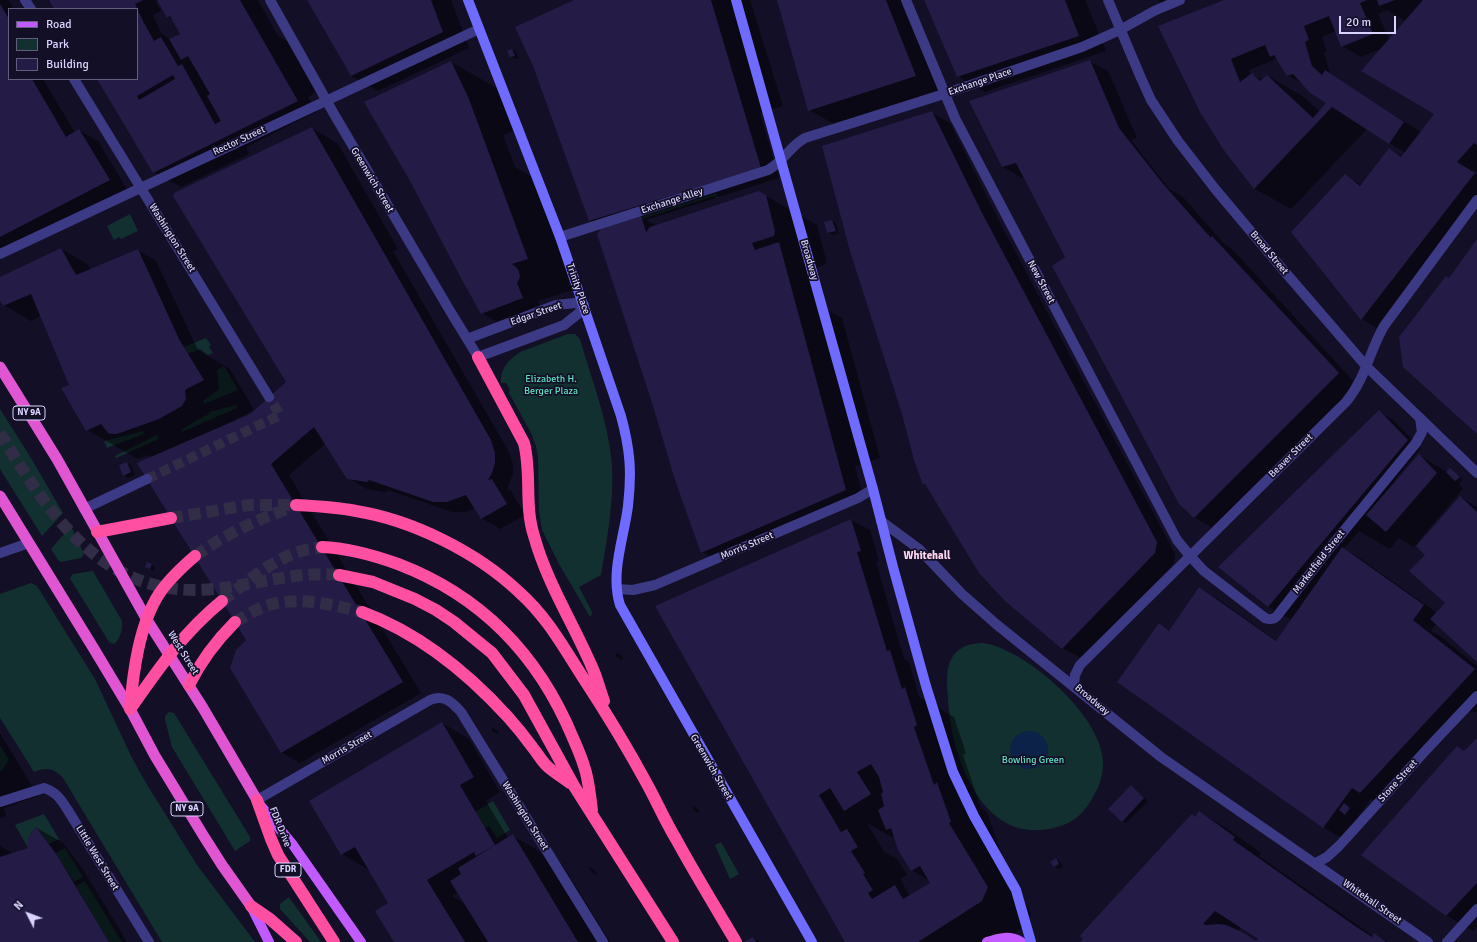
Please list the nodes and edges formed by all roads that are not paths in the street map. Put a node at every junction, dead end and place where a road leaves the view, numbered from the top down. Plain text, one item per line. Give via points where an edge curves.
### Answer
1 (270, 0) edge
2 (468, 0) edge
3 (736, 0) edge
4 (906, 0) edge
5 (1108, 0) edge
6 (1180, 0) edge
7 (479, 29) junction
8 (1120, 30) junction
9 (75, 80) edge
10 (944, 94) junction
11 (326, 101) junction
12 (781, 161) junction
13 (141, 188) junction
14 (1477, 200) edge
15 (560, 237) junction
16 (0, 254) edge
17 (584, 305) junction
18 (467, 339) junction
19 (478, 358) junction
20 (0, 367) edge
21 (1367, 367) junction
22 (269, 398) tunnel mouth
23 (1420, 418) junction
24 (1477, 473) edge
25 (147, 480) tunnel mouth
26 (873, 489) junction
27 (0, 496) edge
28 (296, 505) tunnel mouth
29 (84, 509) junction
30 (171, 518) tunnel mouth
31 (881, 521) junction
32 (97, 532) junction
33 (29, 543) junction
34 (322, 547) tunnel mouth
35 (0, 553) edge
36 (195, 556) tunnel mouth
37 (1190, 556) junction
38 (339, 575) tunnel mouth
39 (617, 589) junction
40 (222, 601) tunnel mouth
41 (362, 612) tunnel mouth
42 (147, 620) junction
43 (235, 622) tunnel mouth
44 (169, 654) junction
45 (189, 685) junction
46 (1074, 685) junction
47 (1477, 696) edge
48 (439, 697) joint
49 (130, 709) junction
50 (608, 716) junction
51 (574, 786) junction
52 (257, 800) junction
53 (0, 802) edge
54 (592, 814) junction
55 (1316, 863) junction
56 (251, 906) junction
57 (1477, 909) edge
58 (149, 942) edge
59 (269, 942) edge
60 (296, 942) edge
61 (334, 942) edge
62 (361, 942) edge
63 (603, 942) edge
64 (673, 942) edge
65 (736, 942) edge
66 (812, 942) edge
67 (987, 942) edge
68 (1021, 942) edge
69 (1031, 942) edge
70 (1428, 942) edge
71 (1447, 942) edge

1 - 11 street, Greenwich Street
2 - 7 main road, Trinity Place
3 - 12 main road, Broadway
4 - 10 street, New Street
5 - 8 street, Broad Street
6 - 8 street, Exchange Place
7 - 11 street, Rector Street
7 - 15 main road, Trinity Place
8 - 10 street, Exchange Place via 1082,47
8 - 21 street, Broad Street via 1151,100 1178,141 1216,190
9 - 13 street, Washington Street
10 - 12 street, Exchange Place via 805,138
10 - 37 street, New Street via 1177,540
11 - 13 street, Rector Street
11 - 18 street, Greenwich Street
12 - 15 street, Exchange Alley via 768,170
12 - 26 main road, Broadway
13 - 16 street, Rector Street
13 - 22 street, Washington Street
14 - 21 street, Beaver Street via 1384,326
15 - 17 main road, Trinity Place
17 - 18 street, Edgar Street via 556,305
17 - 19 street, Edgar Street via 579,313 564,325
17 - 39 main road, Trinity Place via 621,416 629,451 629,491
18 - 19 street, Greenwich Street
19 - 50 highway via 524,443 528,458 530,519 537,548 555,592 593,668
20 - 29 highway, West Street / NY 9A via 57,459
21 - 23 street, Broad Street
21 - 37 street, Beaver Street via 1358,386 1346,402
23 - 24 street, Broad Street
23 - 37 street, Marketfield Street via 1422,432 1416,443 1274,619 1265,618 1204,571
25 - 29 street
26 - 31 main road, Broadway
26 - 39 street, Morris Street via 858,498 655,584 634,590
27 - 33 highway, NY 9A
28 - 50 highway via 356,511 390,520 436,537 479,561 519,592 550,625
29 - 32 highway, West Street / NY 9A
30 - 32 highway
31 - 46 street, Broadway via 919,549 991,620
31 - 69 main road, Broadway via 926,686 953,772 974,816 1016,890
32 - 42 highway, West Street / NY 9A
33 - 35 street
33 - 49 highway, NY 9A
34 - 54 highway via 360,551 410,568 433,579 479,608 500,627 537,669 563,713 584,766
36 - 42 highway via 170,580 159,595
37 - 46 street, Beaver Street via 1080,664
38 - 51 highway via 373,582 415,599 454,622 492,653 524,695
39 - 66 main road, Greenwich Street via 618,601 623,611
40 - 44 highway via 196,624
41 - 51 highway via 407,632 453,665 502,711 547,766
42 - 44 highway, West Street / NY 9A
42 - 49 highway via 133,674
43 - 45 highway via 199,666
44 - 45 highway, West Street / NY 9A
44 - 49 highway
45 - 52 highway, West Street / NY 9A
46 - 55 street, Broadway via 1161,757
47 - 55 street, Stone Street via 1339,846
48 - 52 street, Morris Street
48 - 63 street, Washington Street via 449,701 461,712
49 - 56 highway, NY 9A via 203,835
50 - 65 highway
51 - 54 highway
52 - 61 highway, FDR Drive / FDR via 278,854
52 - 62 main road, West Street
53 - 58 street, Little West Street via 44,788 51,790 62,800
54 - 64 highway
55 - 70 street, Whitehall Street
56 - 59 main road
56 - 60 highway
57 - 71 street
67 - 68 main road via 1002,937

